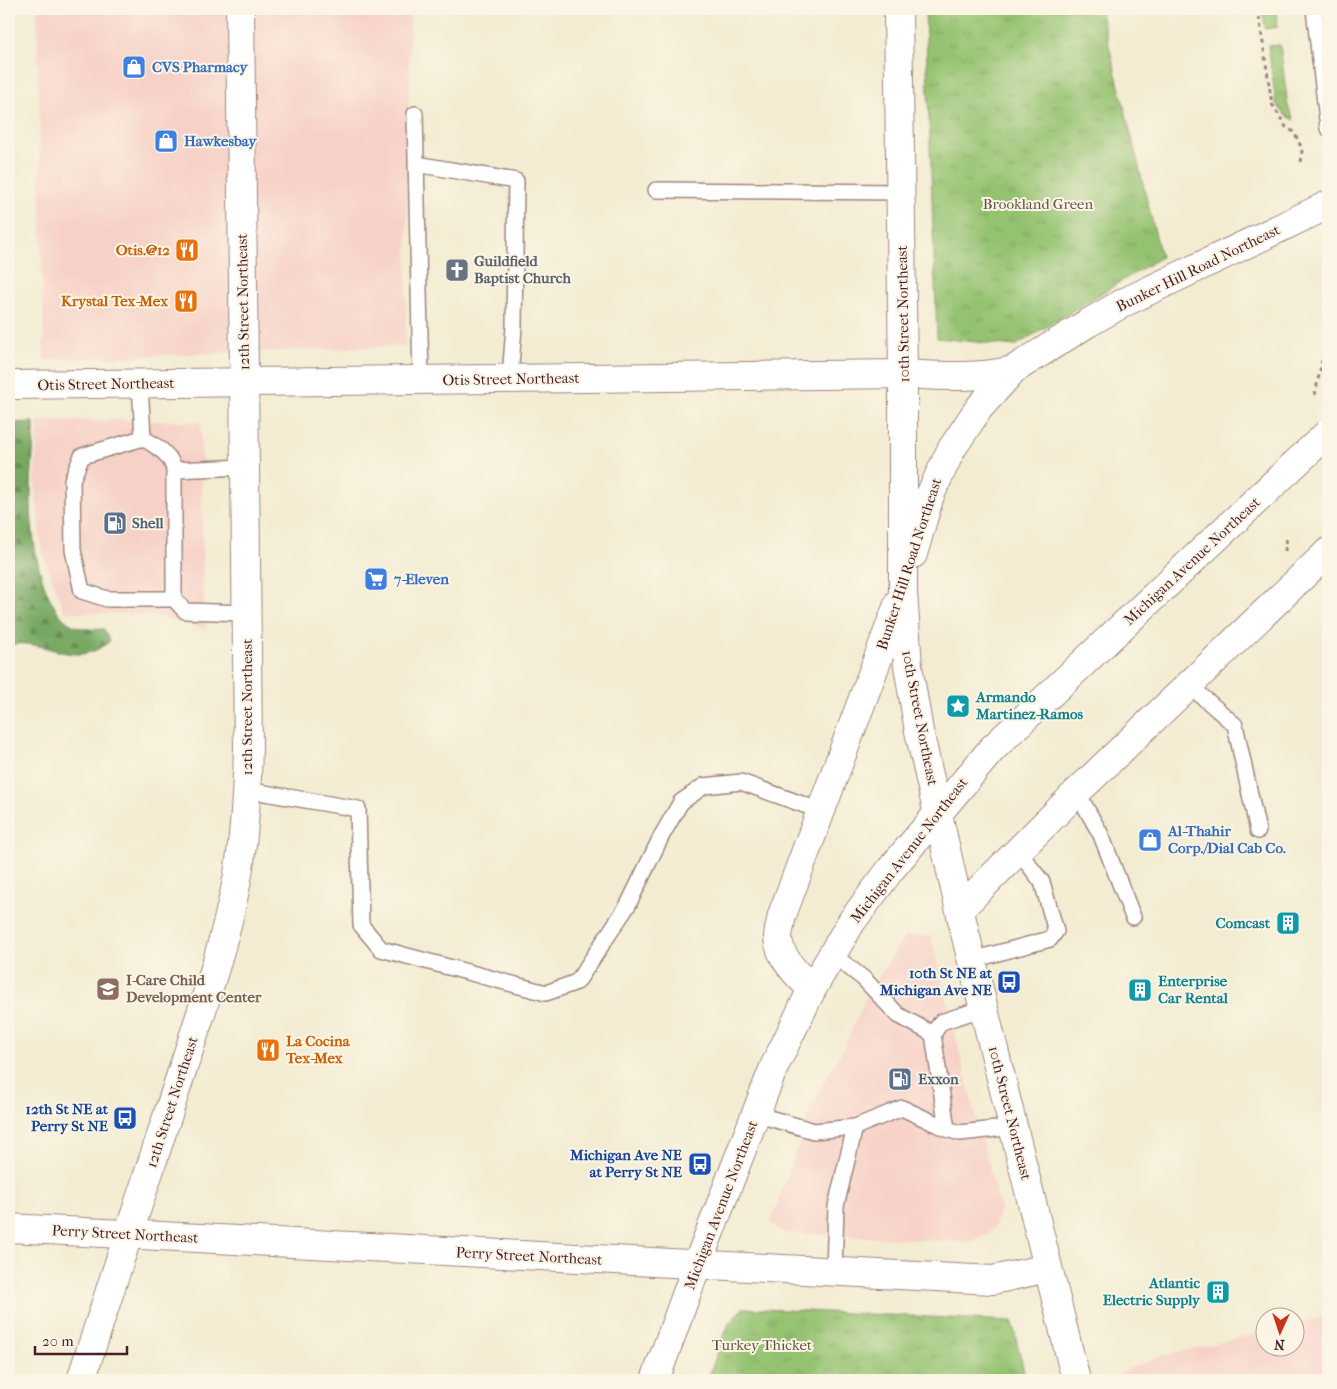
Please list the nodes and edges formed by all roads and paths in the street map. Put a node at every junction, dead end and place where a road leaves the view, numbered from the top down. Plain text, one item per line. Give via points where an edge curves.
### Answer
1 (240, 9) edge
2 (898, 9) edge
3 (1258, 9) edge
4 (1314, 9) edge
5 (416, 114) dead end
6 (1328, 128) edge
7 (416, 164) junction
8 (1302, 165) dead end
9 (656, 190) dead end
10 (901, 192) junction
11 (1328, 205) edge
12 (1328, 331) edge
13 (1013, 370) junction
14 (903, 374) junction
15 (510, 378) junction
16 (421, 380) junction
17 (244, 382) junction
18 (140, 383) junction
19 (9, 385) edge
20 (1315, 395) dead end
21 (1328, 433) edge
22 (143, 438) junction
23 (244, 467) junction
24 (174, 470) junction
25 (1287, 536) dead end
26 (1283, 558) dead end
27 (1326, 559) edge
28 (903, 592) junction
29 (174, 599) junction
30 (246, 614) junction
31 (1189, 684) junction
32 (247, 790) junction
33 (1078, 792) junction
34 (821, 811) junction
35 (938, 812) junction
36 (1258, 831) dead end
37 (1018, 851) junction
38 (960, 909) junction
39 (1133, 916) dead end
40 (832, 954) junction
41 (972, 960) junction
42 (812, 988) junction
43 (984, 1008) junction
44 (933, 1034) junction
45 (755, 1114) junction
46 (855, 1126) junction
47 (1014, 1127) junction
48 (946, 1129) junction
49 (9, 1228) edge
50 (128, 1234) junction
51 (697, 1265) junction
52 (1048, 1268) junction
53 (834, 1273) junction
54 (81, 1380) edge
55 (655, 1380) edge
56 (1076, 1380) edge

1 - 17 street, 12th Street Northeast
2 - 10 street, 10th Street Northeast
3 - 8 path via 1272,104 1286,127 1294,132 1302,149
4 - 6 lane
5 - 7 lane
7 - 15 lane via 516,181
7 - 16 lane
9 - 10 lane
10 - 14 street, 10th Street Northeast
11 - 13 street, Bunker Hill Road Northeast via 1123,303
12 - 20 path
13 - 14 street, Otis Street Northeast via 965,377
13 - 28 street, Bunker Hill Road Northeast via 967,425 940,472 930,495
14 - 15 street, Otis Street Northeast
14 - 28 street, 10th Street Northeast
15 - 16 street, Otis Street Northeast
16 - 17 street, Otis Street Northeast
17 - 18 street, Otis Street Northeast
17 - 23 street, 12th Street Northeast
18 - 19 street, Otis Street Northeast
18 - 22 lane
21 - 35 street, Michigan Avenue Northeast, bridge via 993,748
22 - 24 lane via 160,448 173,462
22 - 29 lane via 82,456 72,480 73,550 82,591 107,599
23 - 24 lane
23 - 30 street, 12th Street Northeast
24 - 29 lane
25 - 26 path
27 - 31 street
28 - 34 street, Bunker Hill Road Northeast
28 - 35 street, 10th Street Northeast via 911,683
29 - 30 lane via 185,611
30 - 32 street, 12th Street Northeast
31 - 33 street
31 - 36 lane via 1235,725
32 - 34 lane via 358,809 361,925 381,949 546,993 577,982 628,904 681,802 704,786 741,782
32 - 50 street, 12th Street Northeast via 237,880 227,924
33 - 37 street
33 - 39 lane via 1102,835
34 - 42 street, Bunker Hill Road Northeast via 782,915 778,939 785,958
35 - 38 street, 10th Street Northeast
35 - 40 street, Michigan Avenue Northeast via 871,895
37 - 38 street
37 - 41 lane via 1042,882 1056,931 1050,939
38 - 41 street, 10th Street Northeast
40 - 42 street, Michigan Avenue Northeast
40 - 44 lane via 864,979 898,1015
41 - 43 street, 10th Street Northeast
42 - 45 street, Michigan Avenue Northeast via 777,1059
43 - 44 lane via 941,1022
43 - 47 street, 10th Street Northeast
44 - 48 lane
45 - 46 lane via 814,1131
45 - 51 street, Michigan Avenue Northeast
46 - 48 lane via 902,1108
46 - 53 lane via 836,1206
47 - 48 lane via 960,1132
47 - 52 street, 10th Street Northeast
49 - 50 street, Perry Street Northeast
50 - 51 street, Perry Street Northeast
50 - 54 street, 12th Street Northeast
51 - 53 street, Perry Street Northeast
51 - 55 street, Michigan Avenue Northeast
52 - 53 street, Perry Street Northeast via 993,1280
52 - 56 street, 10th Street Northeast

